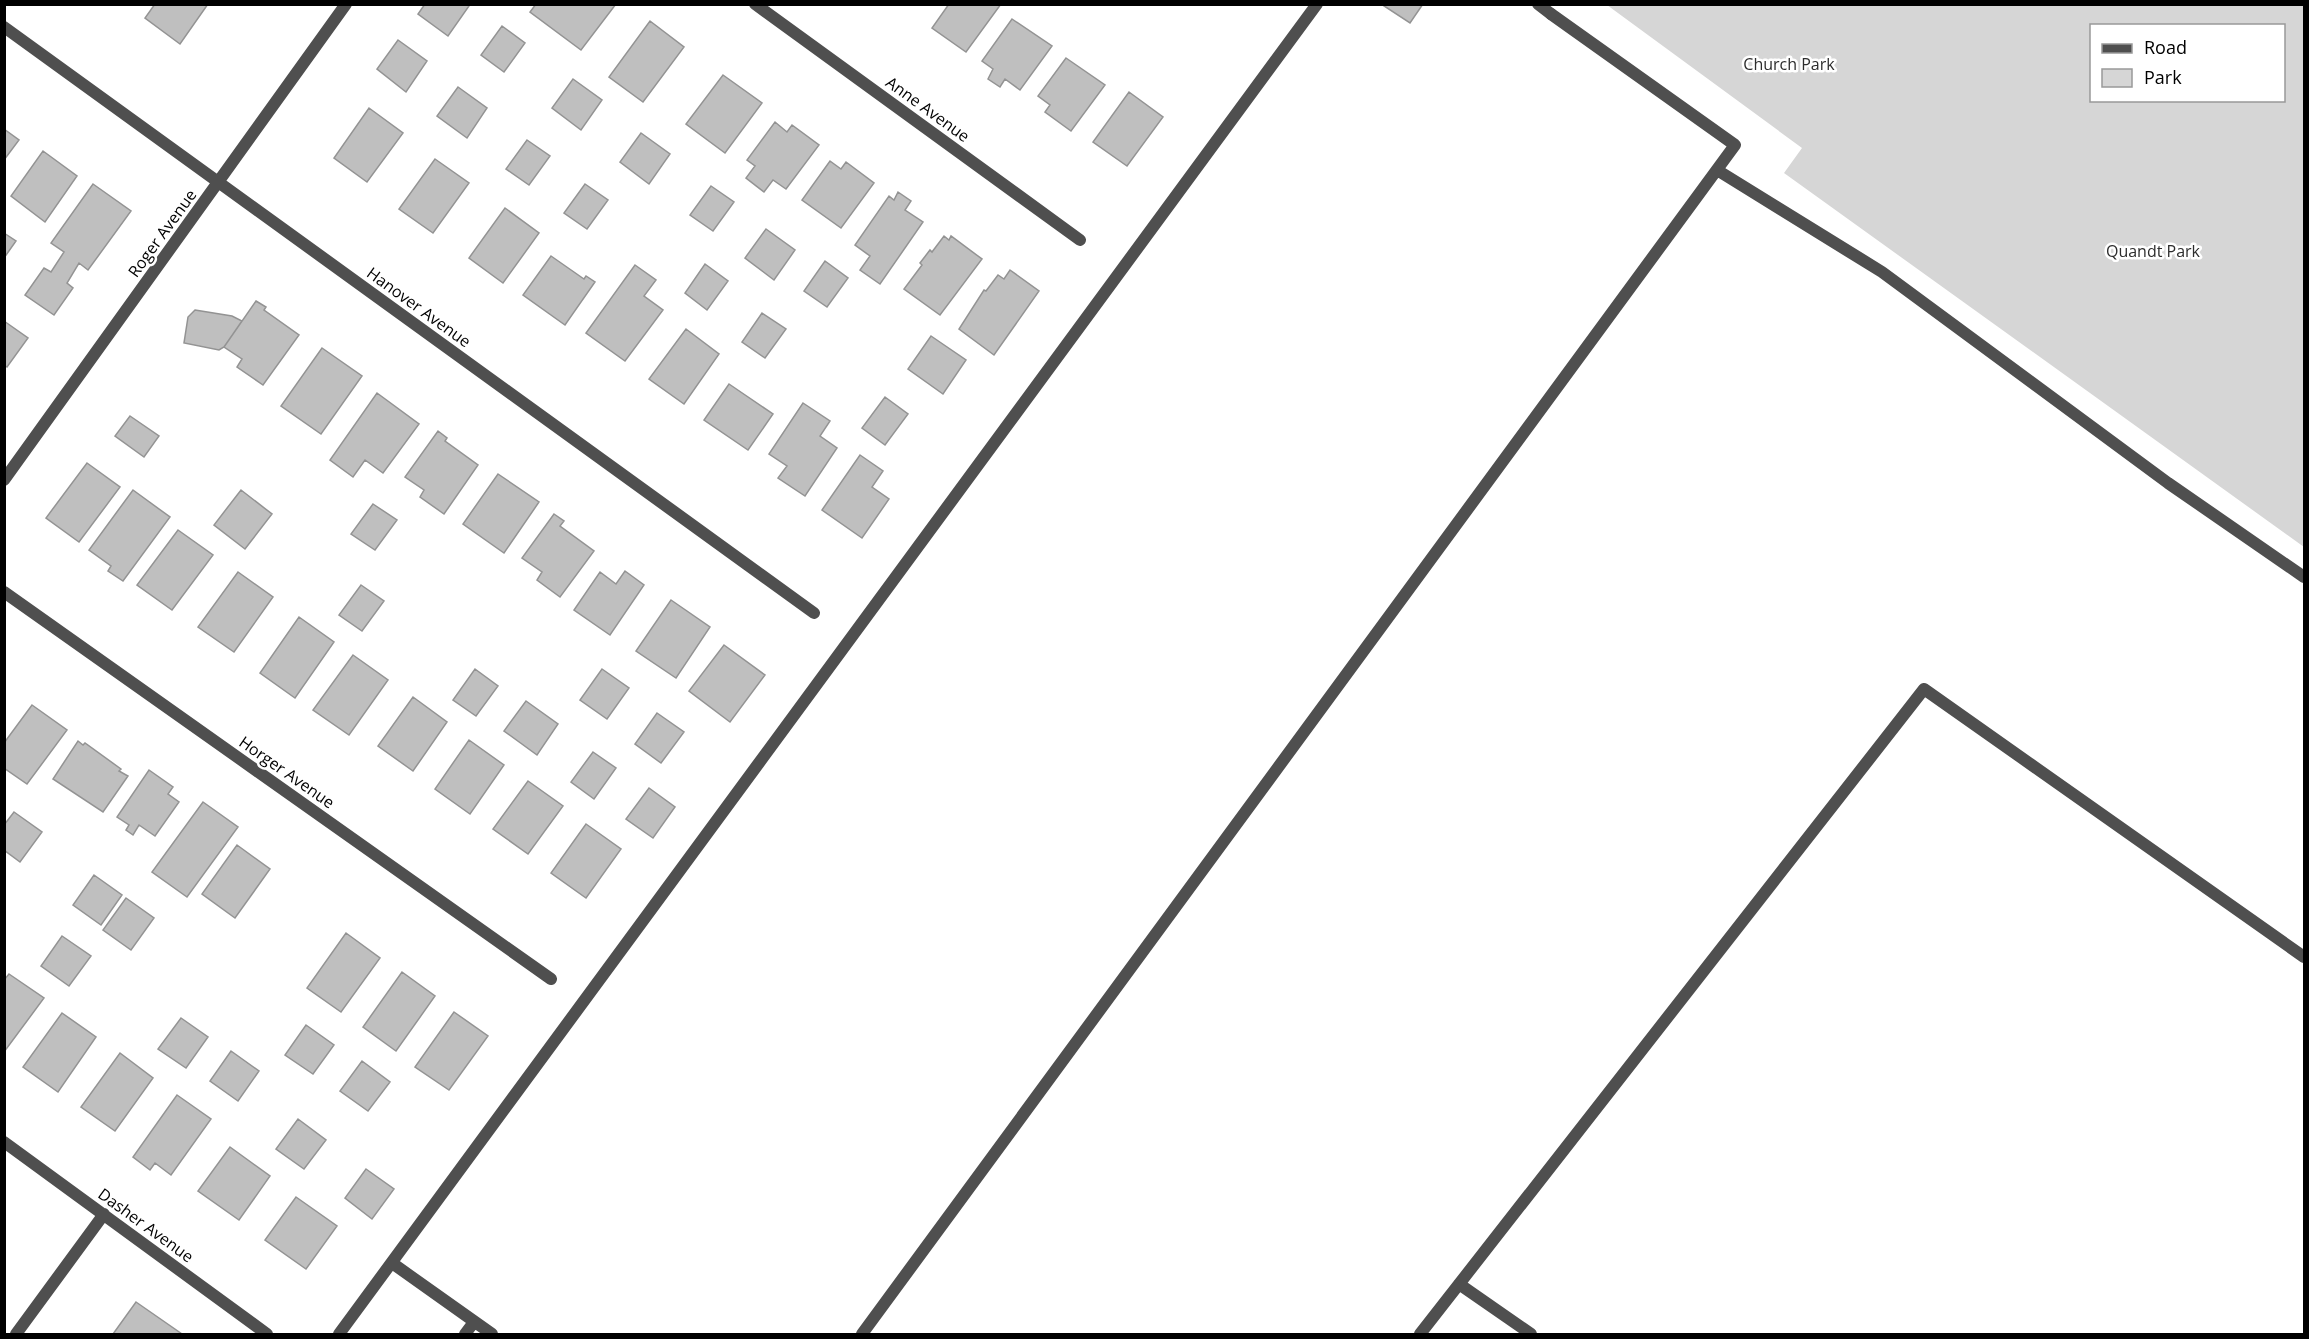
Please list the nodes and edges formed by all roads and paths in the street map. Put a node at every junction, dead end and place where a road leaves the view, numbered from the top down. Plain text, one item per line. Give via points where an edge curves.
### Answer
1 (346, 4) edge
2 (755, 4) edge
3 (1317, 4) edge
4 (1538, 4) edge
5 (4, 27) edge
6 (1717, 171) junction
7 (218, 182) junction
8 (1080, 240) dead end
9 (4, 480) edge
10 (2304, 577) edge
11 (4, 592) edge
12 (814, 613) dead end
13 (2304, 957) edge
14 (551, 979) dead end
15 (4, 1142) edge
16 (104, 1214) junction
17 (392, 1263) junction
18 (1459, 1284) junction
19 (474, 1322) junction
20 (16, 1335) edge
21 (267, 1335) edge
22 (339, 1335) edge
23 (465, 1335) edge
24 (492, 1335) edge
25 (862, 1335) edge
26 (1419, 1335) edge
27 (1531, 1335) edge

1 - 7 street, Roger Avenue
2 - 8 street, Anne Avenue
3 - 17 street
4 - 6 street via 1735,145
5 - 7 street, Hanover Avenue
6 - 10 street via 1882,272 2168,483
6 - 25 street
7 - 9 street, Roger Avenue
7 - 12 street, Hanover Avenue
11 - 14 street, Horger Avenue
13 - 18 street via 1924,689
15 - 16 street, Dasher Avenue
16 - 20 street
16 - 21 street, Dasher Avenue
17 - 19 street
17 - 22 street
18 - 26 street
18 - 27 street
19 - 23 street
19 - 24 street

